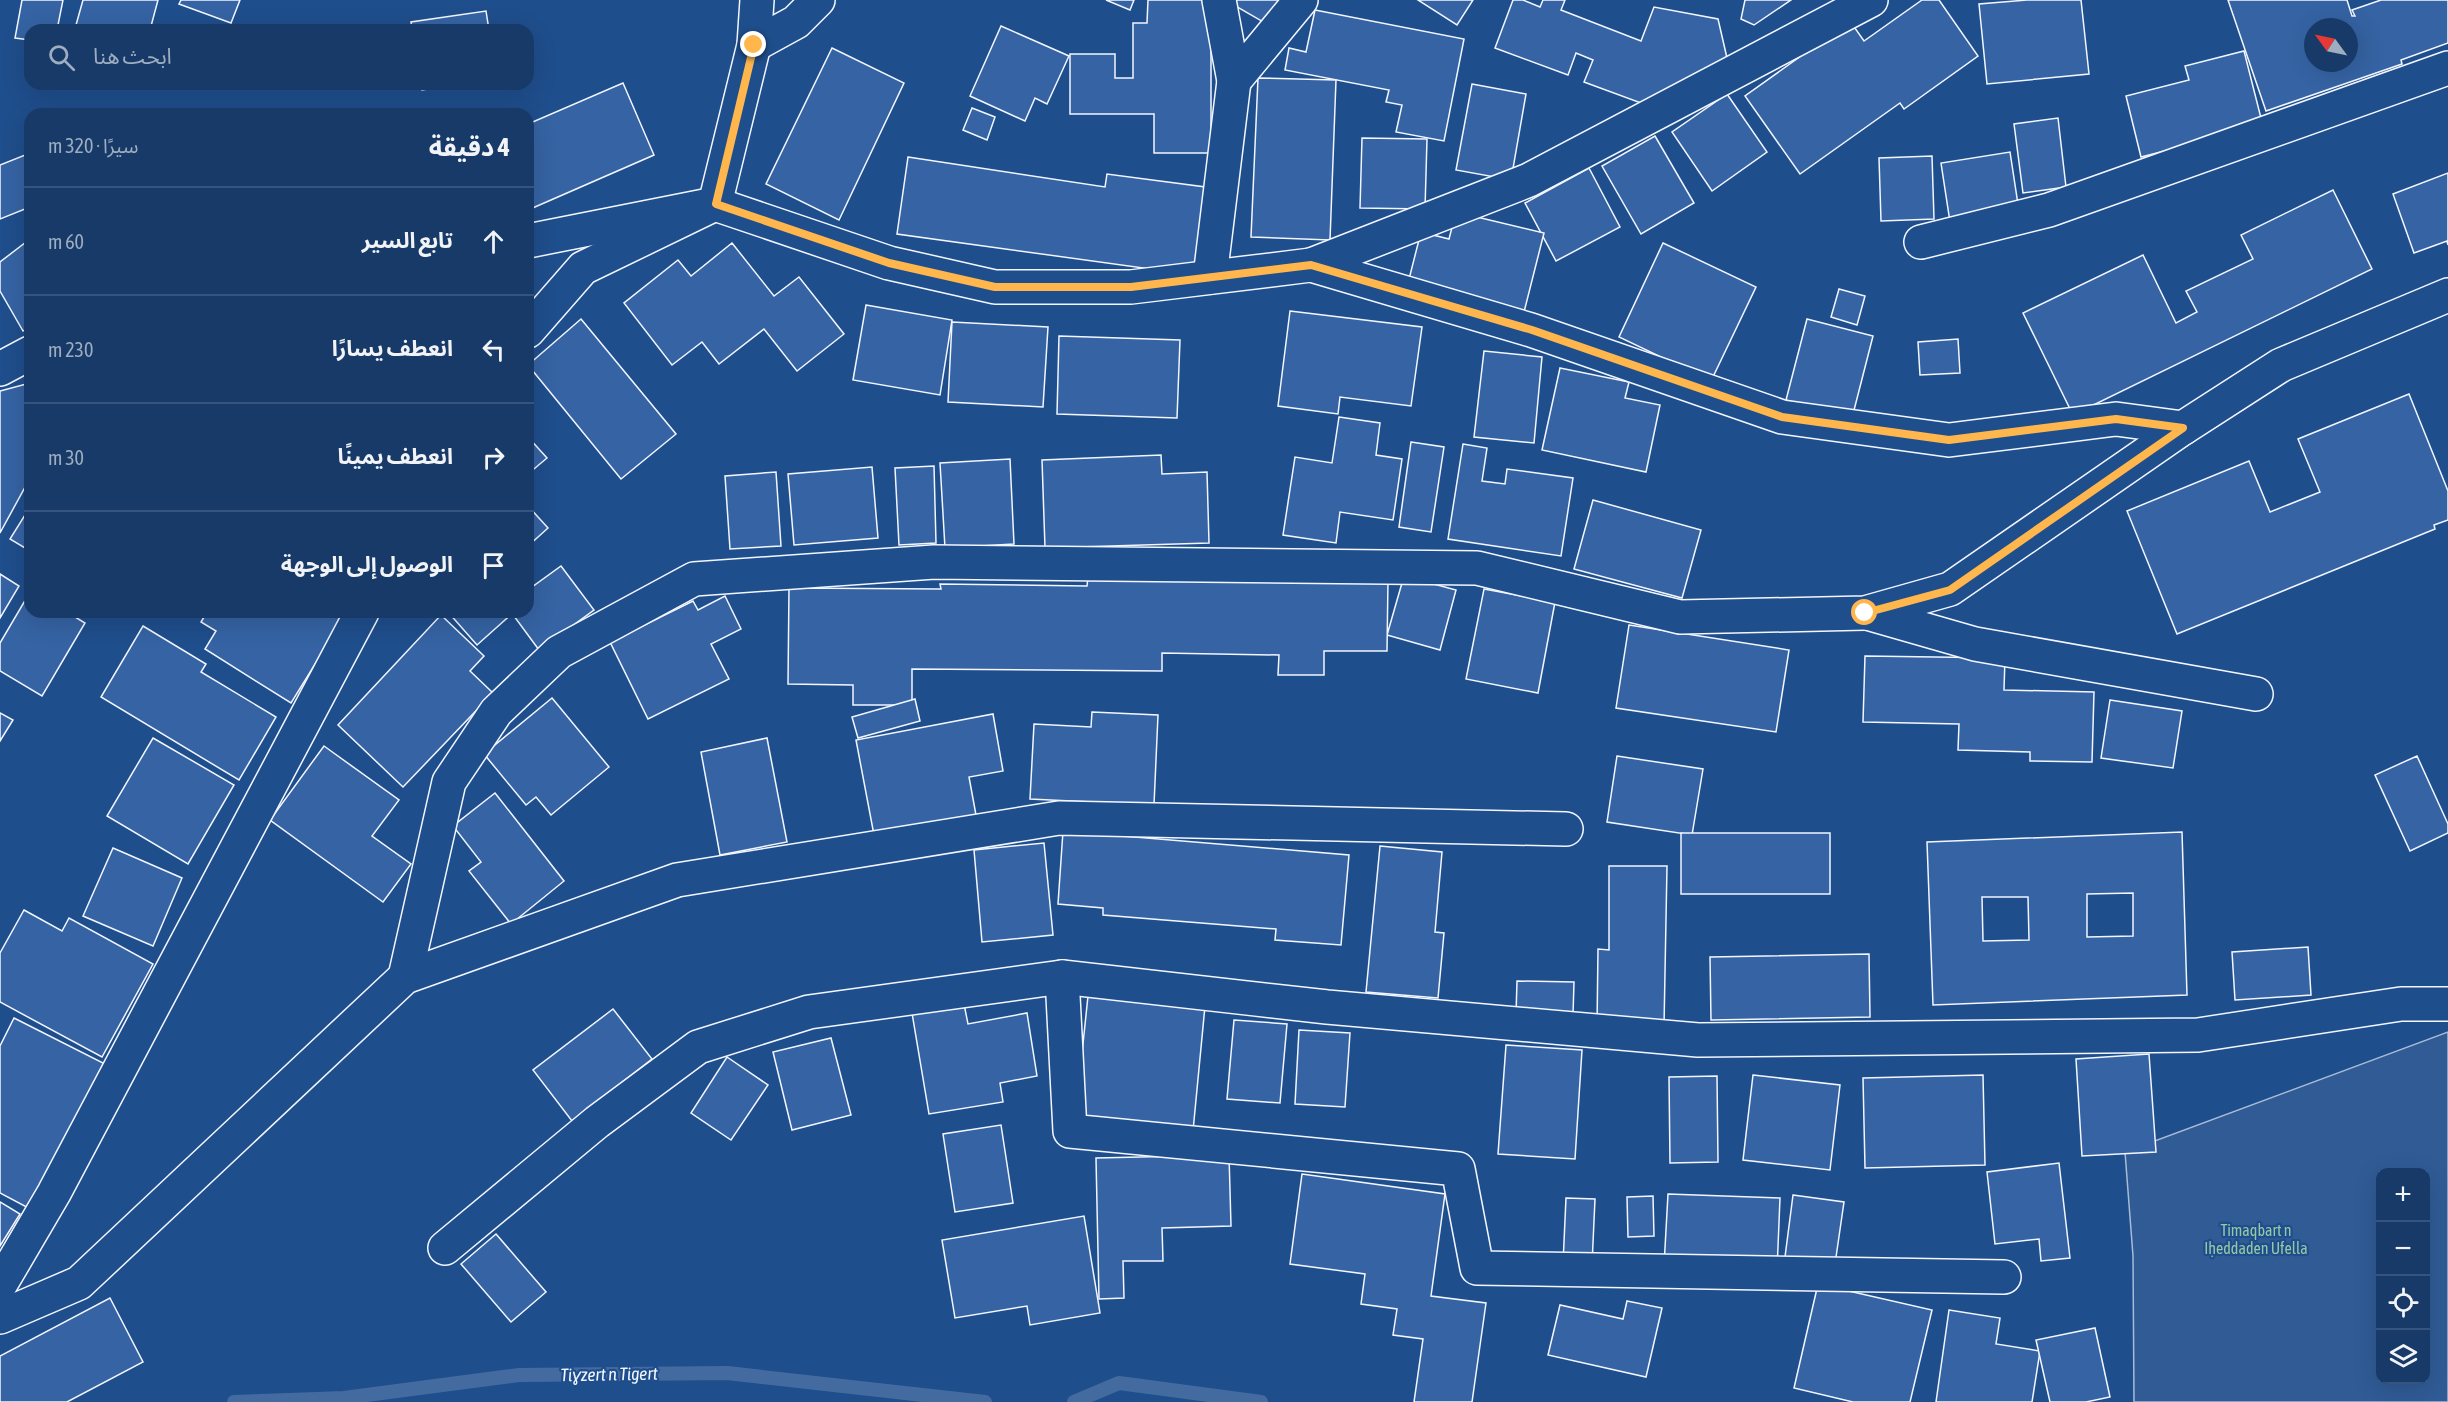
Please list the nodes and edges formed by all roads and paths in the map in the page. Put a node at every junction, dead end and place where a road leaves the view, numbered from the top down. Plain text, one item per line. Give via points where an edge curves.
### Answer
1 (757, 0) edge
2 (818, 0) edge
3 (1219, 0) edge
4 (1301, 0) edge
5 (1871, 0) edge
6 (754, 45) junction
7 (2448, 68) edge
8 (1234, 81) junction
9 (716, 204) junction
10 (534, 240) edge
11 (1921, 242) dead end
12 (1311, 265) junction
13 (1210, 277) junction
14 (2448, 295) edge
15 (534, 324) edge
16 (24, 357) edge
17 (0, 369) edge
18 (2183, 428) junction
19 (1865, 613) junction
20 (359, 618) edge
21 (2256, 694) dead end
22 (1566, 829) dead end
23 (405, 977) junction
24 (1062, 977) junction
25 (2448, 1004) edge
26 (445, 1248) dead end
27 (2004, 1277) dead end
28 (0, 1285) edge
29 (0, 1317) edge

1 - 6 street
2 - 6 street via 796,22
3 - 8 street
4 - 8 street
5 - 12 street via 1529,180
6 - 9 street
7 - 11 street via 2049,210
8 - 13 street
9 - 10 street
9 - 13 street via 889,263 995,287 1131,287
9 - 15 street via 583,268
12 - 13 street
12 - 18 street via 1532,330 1782,417 1949,440 2116,419
14 - 18 street via 2281,365
16 - 17 street
18 - 19 street via 1950,590
19 - 21 street via 1975,644
19 - 23 street via 1680,617 1477,568 934,562 694,579 559,652 495,712 449,782
20 - 28 street via 54,1193
22 - 23 street via 1059,818 677,880
23 - 29 street via 79,1283
24 - 25 street via 1328,1007 1698,1040 2198,1035 2401,1004
24 - 26 street via 809,1012 698,1047 597,1122
24 - 27 street via 1070,1131 1458,1169 1477,1268

